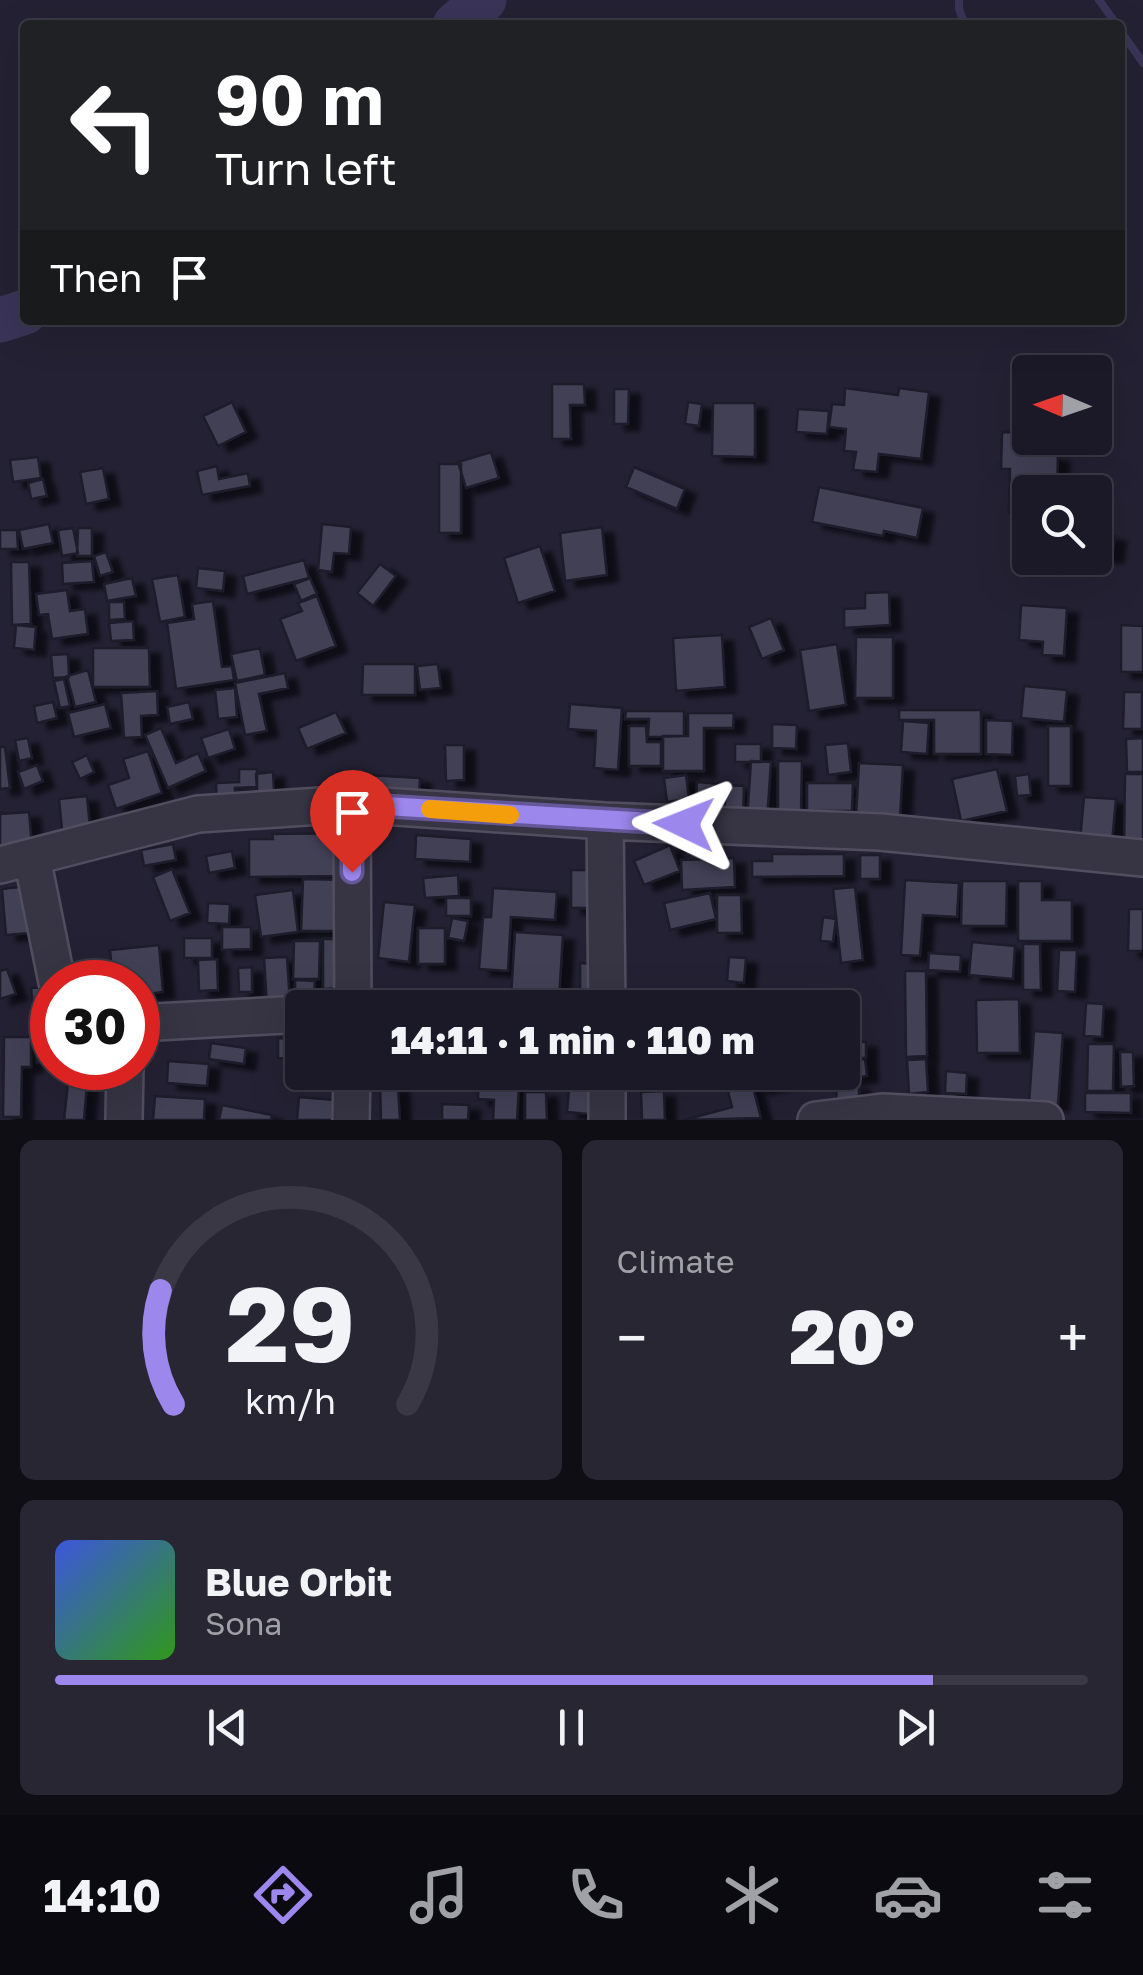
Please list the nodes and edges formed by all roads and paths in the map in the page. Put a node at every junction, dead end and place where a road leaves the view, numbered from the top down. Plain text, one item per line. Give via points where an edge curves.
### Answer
1 (352, 804) junction
2 (606, 821) junction
3 (1143, 858) edge
4 (16, 861) edge
5 (50, 960) edge
6 (354, 990) edge
7 (606, 990) edge
8 (285, 1015) edge
9 (160, 1022) edge
10 (125, 1090) edge
11 (351, 1090) edge
12 (607, 1090) edge
13 (124, 1120) edge
14 (350, 1120) edge
15 (607, 1120) edge
16 (816, 1120) edge
17 (1044, 1120) edge

1 - 2 street
1 - 4 street via 198,814
1 - 6 street
2 - 3 street via 880,832
2 - 7 street
4 - 5 street
8 - 9 street
10 - 13 street
11 - 14 street
12 - 15 street
16 - 17 street via 882,1112

